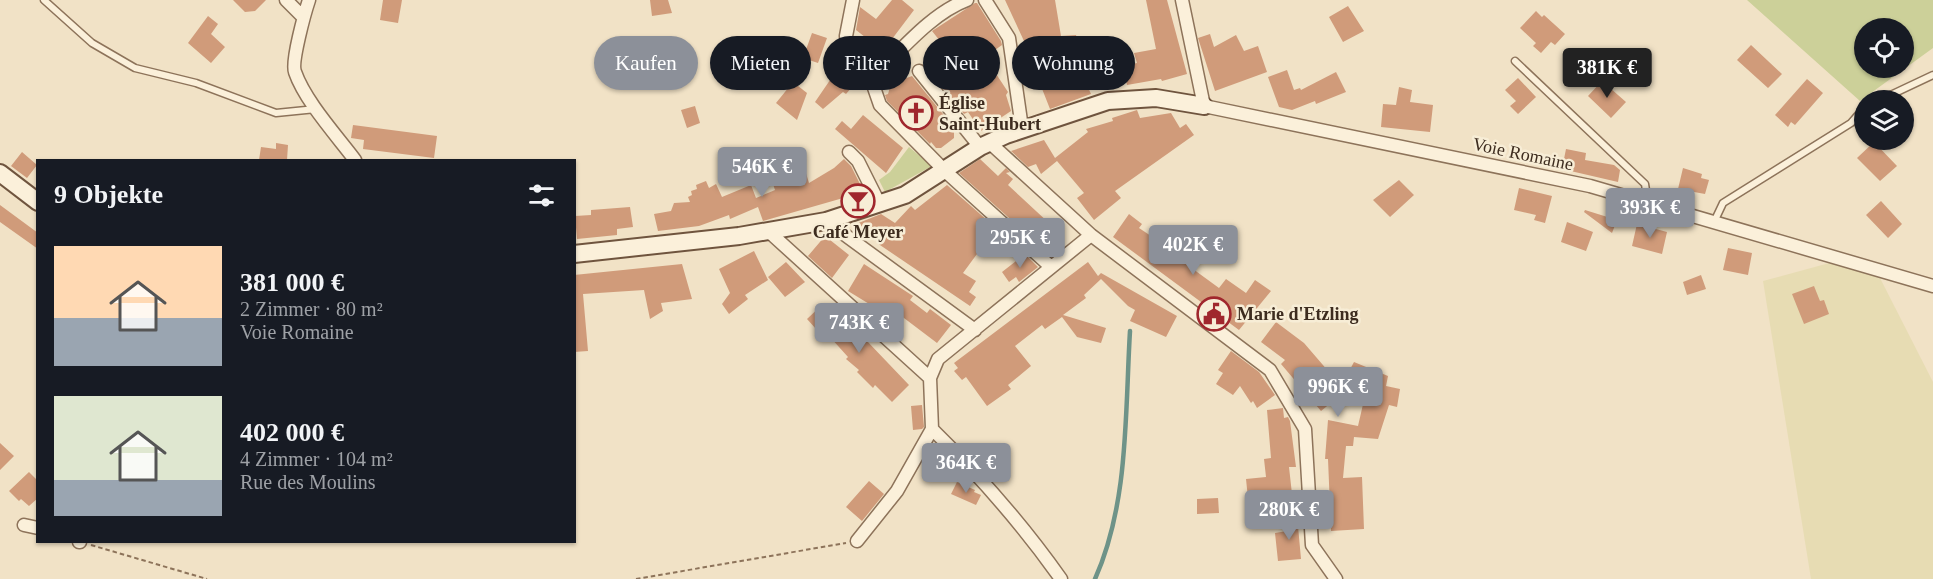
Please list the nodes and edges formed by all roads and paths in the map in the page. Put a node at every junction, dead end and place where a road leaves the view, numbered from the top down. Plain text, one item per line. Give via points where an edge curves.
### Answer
1 (45, 0) edge
2 (286, 0) edge
3 (309, 0) edge
4 (853, 0) edge
5 (967, 0) edge
6 (985, 0) edge
7 (1182, 0) edge
8 (303, 17) junction
9 (846, 36) edge
10 (911, 41) edge
11 (1515, 61) dead end
12 (919, 71) dead end
13 (1933, 75) edge
14 (875, 90) edge
15 (1901, 90) edge
16 (1204, 106) junction
17 (316, 109) junction
18 (1854, 120) edge
19 (1023, 128) junction
20 (985, 145) junction
21 (849, 152) dead end
22 (354, 159) edge
23 (945, 171) junction
24 (0, 173) edge
25 (36, 200) edge
26 (879, 203) junction
27 (1648, 203) junction
28 (826, 221) junction
29 (1714, 222) junction
30 (767, 230) junction
31 (1090, 235) junction
32 (576, 254) edge
33 (1050, 266) junction
34 (1933, 286) edge
35 (975, 330) junction
36 (930, 378) junction
37 (932, 429) junction
38 (24, 525) dead end
39 (36, 528) edge
40 (857, 541) joint
41 (83, 543) edge
42 (207, 579) edge
43 (636, 579) edge
44 (1061, 579) edge
45 (1336, 579) edge

1 - 17 lane via 92,43 135,68 196,83 276,113
2 - 8 street
3 - 8 street
4 - 9 street
5 - 10 street
6 - 19 street via 1009,38
7 - 16 street
8 - 17 street via 294,70
11 - 27 lane via 1645,184
12 - 20 street
13 - 15 lane
14 - 23 street via 880,105
16 - 19 street via 1156,98 1108,101
16 - 27 street, Voie Romaine via 1590,186
17 - 22 street
18 - 29 lane via 1723,203
19 - 20 street
20 - 23 street
20 - 31 street
21 - 26 street via 858,160
23 - 26 street via 905,195
23 - 33 street
24 - 25 street
26 - 28 street
27 - 29 street, Voie Romaine
28 - 30 street
28 - 35 street
29 - 34 street, Voie Romaine
30 - 32 street
30 - 36 street
31 - 33 street
31 - 45 street via 1270,370 1305,429 1312,545
33 - 35 street
35 - 36 street via 938,359
36 - 37 street
37 - 40 street via 897,491
37 - 44 street via 1029,533
38 - 39 street
40 - 43 path
41 - 42 path

